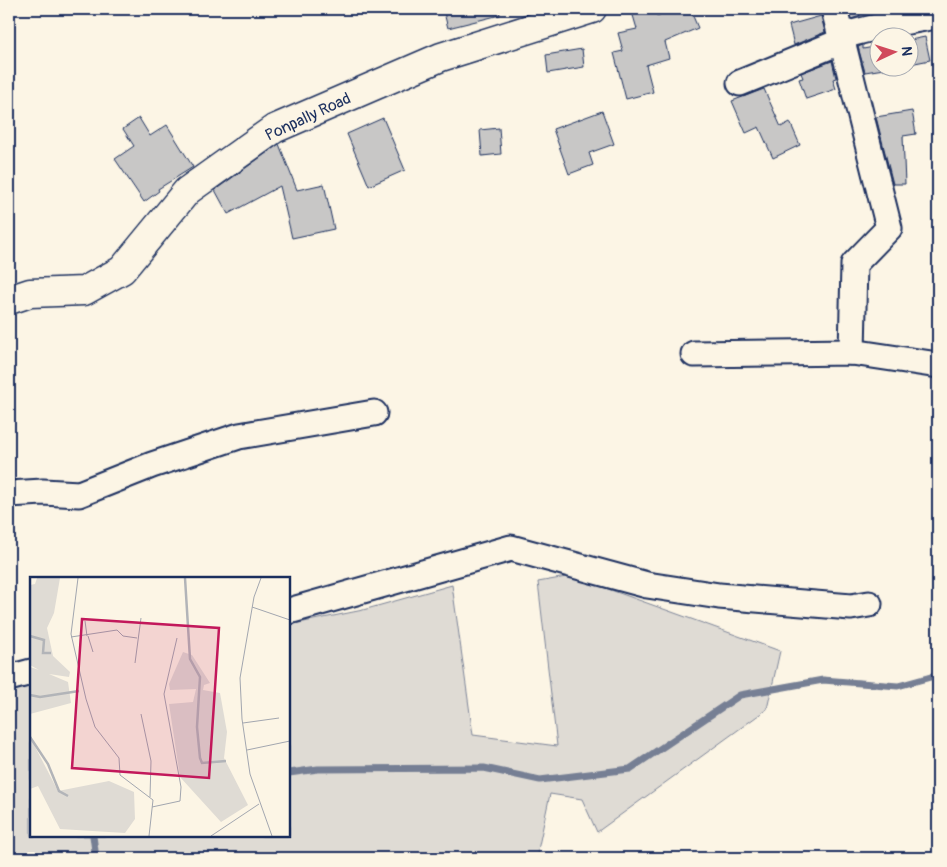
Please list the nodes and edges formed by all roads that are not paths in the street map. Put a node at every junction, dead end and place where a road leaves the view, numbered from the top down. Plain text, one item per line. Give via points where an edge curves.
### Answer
1 (592, 9) edge
2 (834, 9) edge
3 (936, 16) dead end
4 (842, 38) junction
5 (740, 83) dead end
6 (9, 300) edge
7 (852, 352) junction
8 (694, 354) dead end
9 (938, 365) edge
10 (374, 413) dead end
11 (9, 494) edge
12 (869, 604) dead end
13 (290, 611) edge
14 (30, 672) edge
15 (9, 678) edge

1 - 6 main road, Ponpally Road via 441,57 274,129 187,191 122,270 84,291 30,293
2 - 4 street
3 - 4 street via 881,26
4 - 5 street
4 - 7 street via 889,228 854,264
7 - 8 street
7 - 9 street
10 - 11 street via 239,436 79,494
12 - 13 street via 850,607 728,597 647,585 510,548
14 - 15 street

